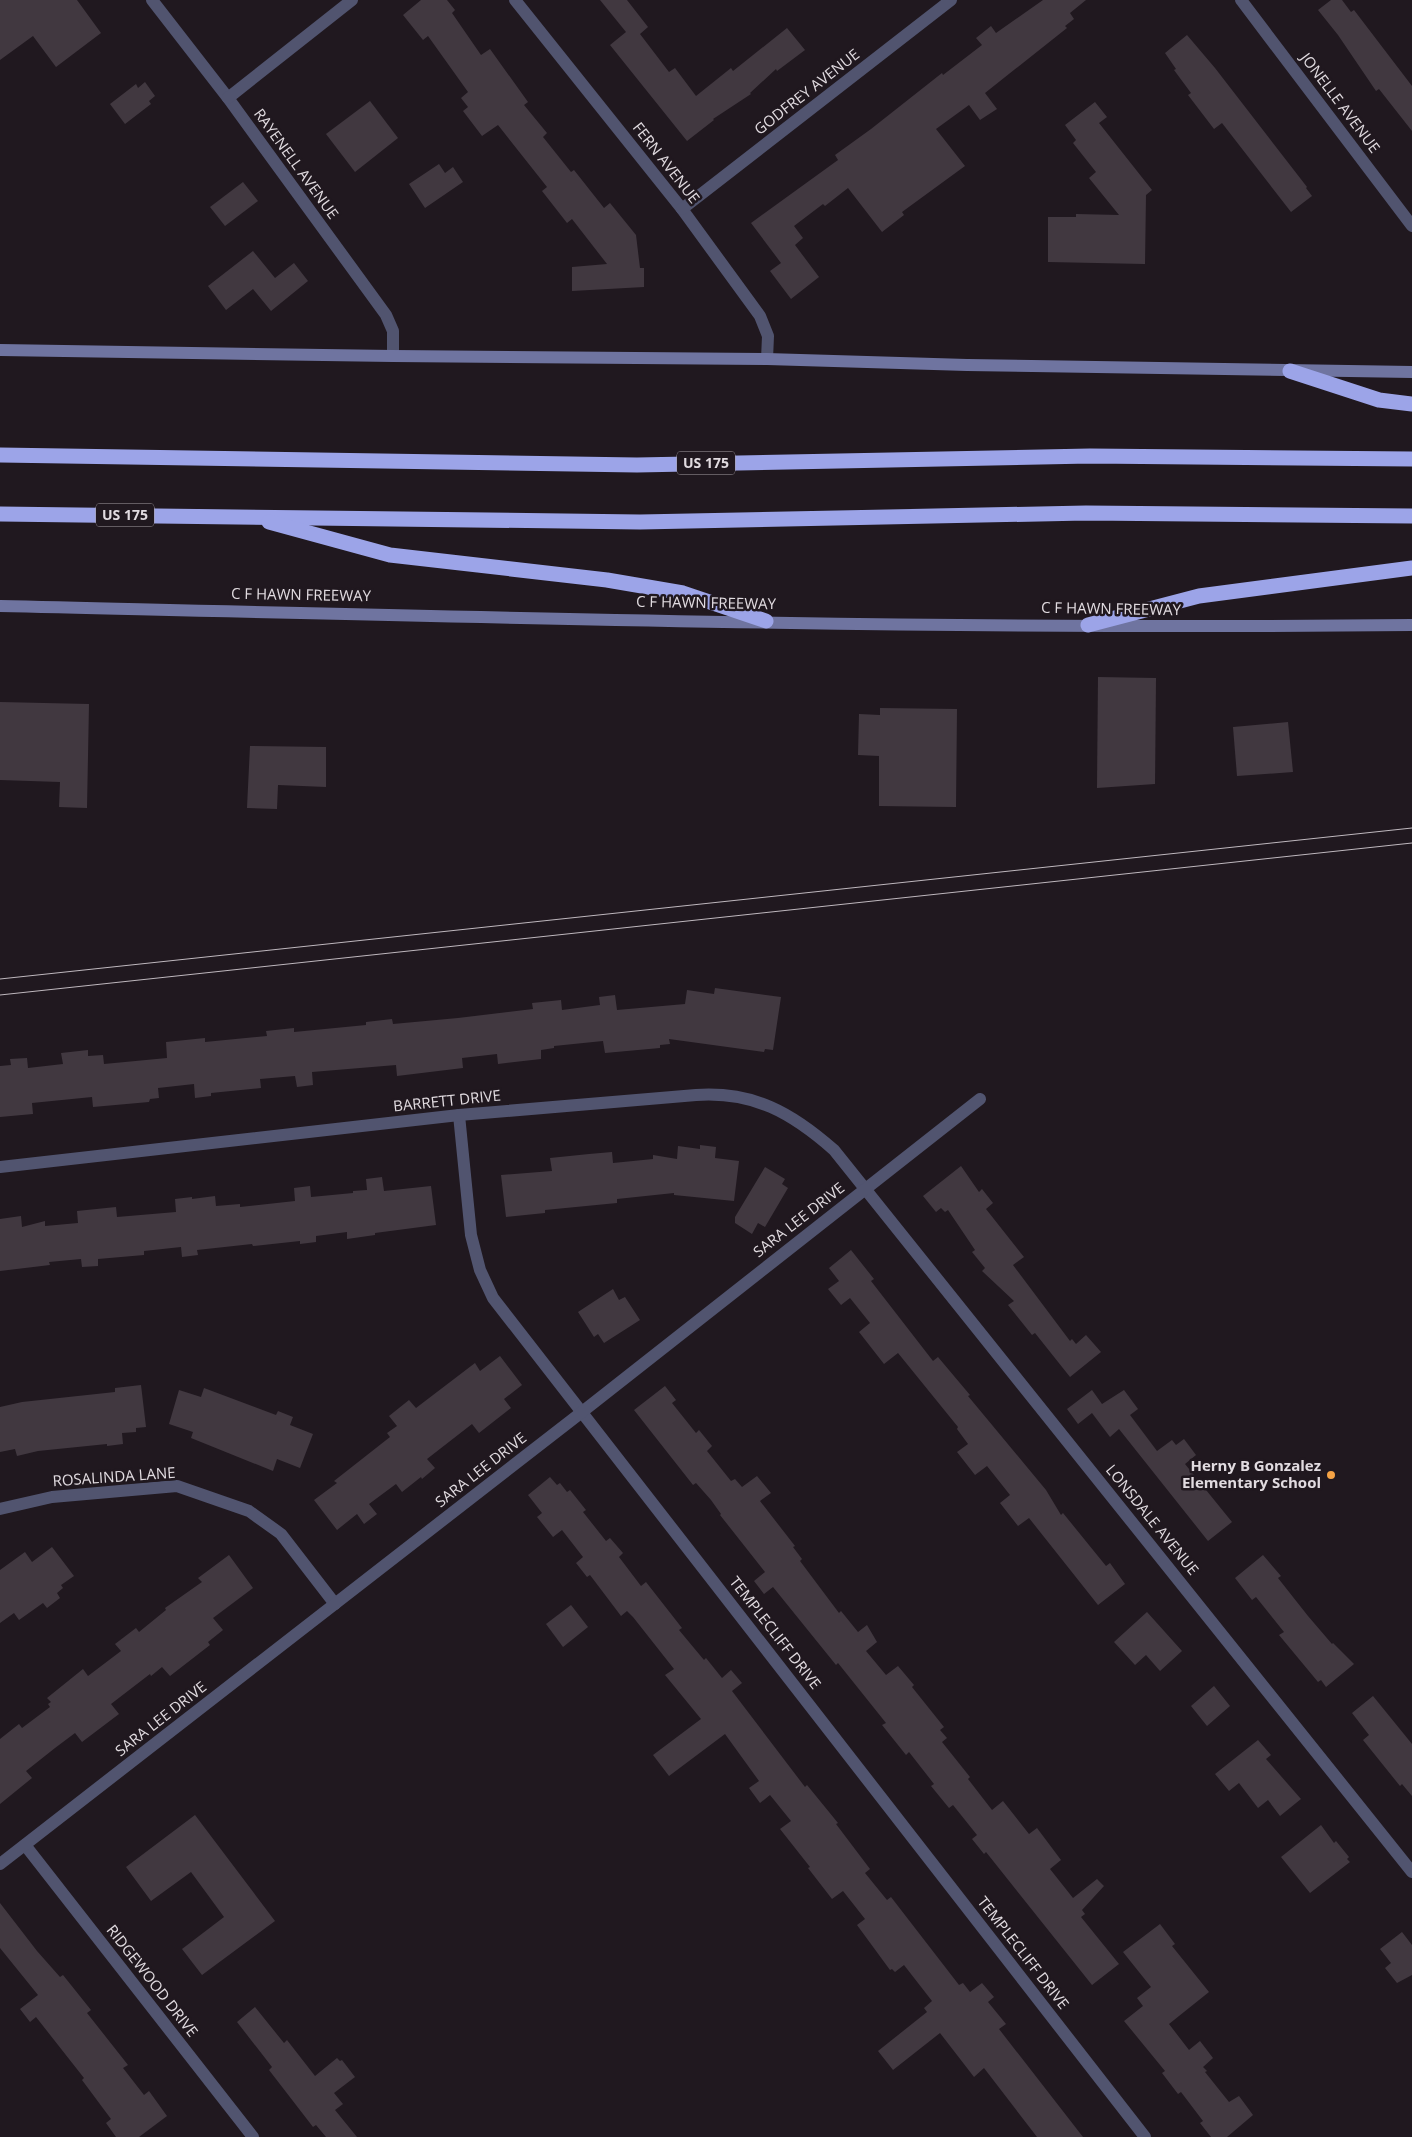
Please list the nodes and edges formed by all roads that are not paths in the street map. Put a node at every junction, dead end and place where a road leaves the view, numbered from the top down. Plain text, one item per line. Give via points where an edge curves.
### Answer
1 (152, 0) edge
2 (352, 0) edge
3 (515, 0) edge
4 (951, 0) edge
5 (1241, 0) edge
6 (228, 98) junction
7 (682, 209) junction
8 (1412, 226) edge
9 (0, 350) edge
10 (393, 356) junction
11 (767, 359) junction
12 (1290, 371) junction
13 (1412, 372) edge
14 (1412, 404) edge
15 (0, 455) edge
16 (1412, 459) edge
17 (0, 514) edge
18 (249, 516) junction
19 (1412, 516) edge
20 (1412, 568) edge
21 (0, 606) edge
22 (766, 621) junction
23 (1088, 625) junction
24 (1412, 626) edge
25 (980, 1100) dead end
26 (459, 1115) junction
27 (0, 1167) edge
28 (866, 1189) junction
29 (582, 1412) junction
30 (0, 1509) edge
31 (335, 1604) junction
32 (25, 1845) junction
33 (0, 1864) edge
34 (1412, 1872) edge
35 (252, 2137) edge
36 (1145, 2137) edge

1 - 6 street, RAYENELL AVENUE
2 - 6 street
3 - 7 street, FERN AVENUE
4 - 7 street, GODFREY AVENUE
5 - 8 street, JONELLE AVENUE
6 - 10 street, RAYENELL AVENUE via 386,315 393,331
7 - 11 street, FERN AVENUE via 760,316 768,336
9 - 10 main road
10 - 11 main road
11 - 12 main road
12 - 13 main road
12 - 14 highway via 1379,400
15 - 16 highway, US 175 via 637,465 1090,456
17 - 18 highway, US 175
18 - 19 highway, US 175 via 640,522 1086,513
18 - 22 highway via 390,555 607,580 683,593
20 - 23 highway via 1199,596
21 - 22 main road, C F HAWN FREEWAY
22 - 23 main road, C F HAWN FREEWAY
23 - 24 main road, C F HAWN FREEWAY via 1190,628
25 - 28 street, SARA LEE DRIVE
26 - 27 street, BARRETT DRIVE
26 - 28 street, BARRETT DRIVE via 717,1094 748,1099 779,1110 807,1126 834,1150
26 - 29 street, TEMPLECLIFF DRIVE via 471,1235 480,1270 493,1298
28 - 29 street, SARA LEE DRIVE
28 - 34 street, LONSDALE AVENUE
29 - 31 street, SARA LEE DRIVE
29 - 36 street, TEMPLECLIFF DRIVE
30 - 31 street, ROSALINDA LANE via 52,1497 177,1486 249,1511 281,1534
31 - 32 street, SARA LEE DRIVE
32 - 33 street, SARA LEE DRIVE
32 - 35 street, RIDGEWOOD DRIVE

